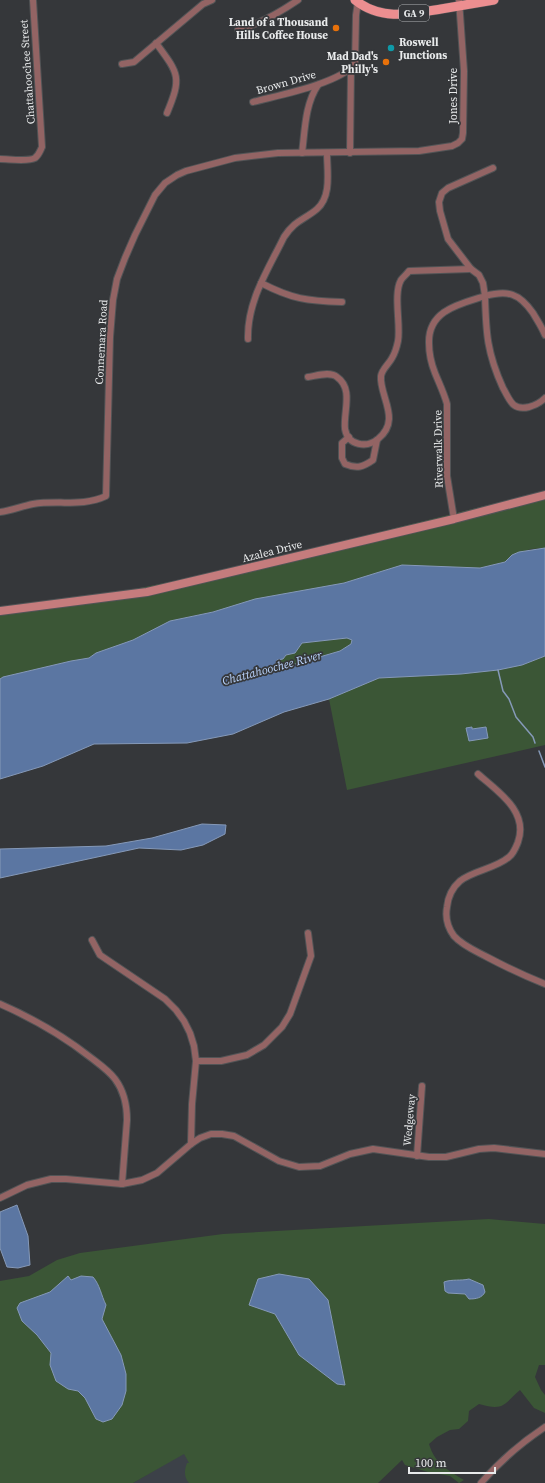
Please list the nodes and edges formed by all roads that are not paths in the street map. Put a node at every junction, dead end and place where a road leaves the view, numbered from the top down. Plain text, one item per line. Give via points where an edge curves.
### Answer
1 (33, 0) edge
2 (212, 0) edge
3 (298, 0) edge
4 (494, 0) edge
5 (356, 1) edge
6 (459, 3) edge
7 (238, 30) dead end
8 (156, 43) junction
9 (122, 64) dead end
10 (349, 70) junction
11 (318, 85) junction
12 (253, 102) dead end
13 (167, 113) dead end
14 (348, 152) junction
15 (302, 153) junction
16 (327, 153) junction
17 (0, 159) edge
18 (493, 168) dead end
19 (471, 269) junction
20 (261, 283) junction
21 (485, 296) junction
22 (342, 302) dead end
23 (545, 335) edge
24 (248, 339) dead end
25 (308, 377) dead end
26 (545, 398) edge
27 (349, 437) junction
28 (377, 440) junction
29 (545, 495) edge
30 (0, 512) edge
31 (454, 518) junction
32 (0, 611) edge
33 (478, 774) dead end
34 (308, 933) dead end
35 (92, 940) dead end
36 (545, 984) edge
37 (0, 1004) edge
38 (196, 1061) junction
39 (422, 1086) dead end
40 (191, 1144) junction
41 (545, 1154) edge
42 (416, 1156) junction
43 (122, 1184) junction
44 (0, 1198) edge
45 (545, 1427) edge
46 (481, 1483) edge

1 - 17 street, Chattahoochee Street via 42,143 40,154 29,160
2 - 8 street
3 - 7 street via 254,26
4 - 6 main road, GA 9
5 - 6 main road, GA 9 via 378,12 401,15
5 - 10 street via 355,64
6 - 14 street, Jones Drive via 464,71 462,139 452,146 419,151
8 - 9 street via 134,62
8 - 13 street via 176,75 177,84
10 - 11 street, Brown Drive
10 - 14 street
11 - 12 street, Brown Drive
11 - 15 street via 308,106
14 - 16 street, Connemara Road
15 - 16 street, Connemara Road
15 - 30 street, Connemara Road via 259,154 217,162 165,183 155,195 124,258 112,300 106,496 83,503 32,504
16 - 20 street via 327,188 324,200 289,230
18 - 19 street via 448,188 442,192 439,202 448,239
19 - 21 street via 483,283
19 - 28 street via 409,271 401,281 398,340 392,358 382,374 381,383 389,416 387,427
20 - 22 street via 281,294 298,299
20 - 24 street via 250,313
21 - 23 street, Riverwalk Drive via 499,292 517,296 525,302
21 - 26 street via 488,347 496,373 510,402 514,406 525,408 538,404
21 - 31 street, Riverwalk Drive via 443,312 433,323 429,337 431,363 447,404 447,476
25 - 27 street via 330,374 343,382 347,394 345,429
27 - 28 street via 363,445
27 - 28 street via 342,443 342,458 346,464 354,467 362,467 373,460
29 - 31 street, Azalea Drive
31 - 32 street, Azalea Drive via 148,592
33 - 36 street via 513,806 519,822 519,838 515,850 509,857 467,877 455,886 447,904 448,923 454,936 466,947
34 - 38 street via 311,956 290,1014 282,1028 264,1045 247,1055 220,1061
35 - 38 street via 100,955 165,999 176,1010 190,1033
37 - 43 street via 54,1031 103,1067 115,1079 127,1109
38 - 40 street
39 - 42 street, Wedgeway
40 - 42 street via 210,1134 234,1136 279,1161 299,1167 320,1166 350,1154 373,1149
40 - 43 street via 157,1173 145,1179
41 - 42 street via 494,1148 446,1157
43 - 44 street via 51,1179 27,1185
45 - 46 street via 514,1449

